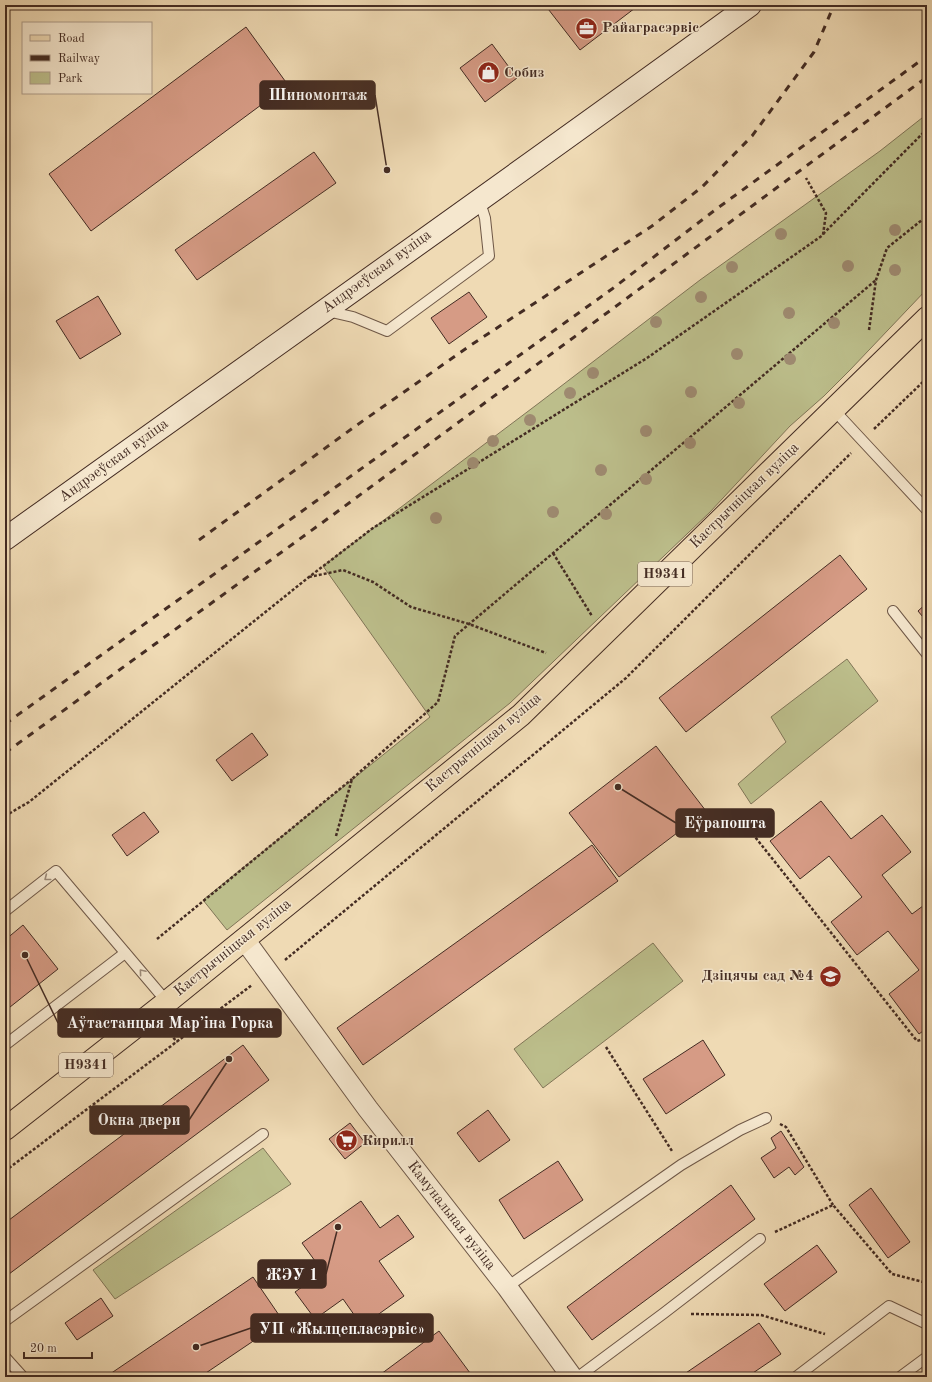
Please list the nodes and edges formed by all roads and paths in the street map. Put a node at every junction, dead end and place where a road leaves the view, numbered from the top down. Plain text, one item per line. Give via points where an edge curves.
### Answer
1 (750, 5) edge
2 (927, 129) edge
3 (806, 178) dead end
4 (479, 199) junction
5 (927, 216) edge
6 (823, 235) junction
7 (876, 280) junction
8 (324, 310) junction
9 (927, 318) edge
10 (869, 330) dead end
11 (927, 378) edge
12 (833, 409) junction
13 (863, 441) junction
14 (927, 510) edge
15 (5, 539) edge
16 (552, 553) junction
17 (308, 577) junction
18 (893, 611) dead end
19 (596, 621) dead end
20 (469, 624) junction
21 (546, 653) dead end
22 (927, 654) edge
23 (352, 779) junction
24 (736, 815) dead end
25 (5, 816) edge
26 (335, 837) dead end
27 (5, 911) edge
28 (157, 939) dead end
29 (244, 939) junction
30 (126, 953) junction
31 (268, 973) junction
32 (167, 1002) junction
33 (927, 1038) edge
34 (5, 1045) edge
35 (606, 1047) dead end
36 (766, 1118) joint
37 (5, 1129) edge
38 (263, 1134) dead end
39 (681, 1165) junction
40 (5, 1171) edge
41 (833, 1205) junction
42 (760, 1239) joint
43 (927, 1283) edge
44 (506, 1287) junction
45 (664, 1313) junction
46 (5, 1321) edge
47 (927, 1324) edge
48 (845, 1340) junction
49 (5, 1357) edge
50 (927, 1357) edge
51 (23, 1377) edge
52 (572, 1377) edge
53 (578, 1377) edge
54 (796, 1377) edge
55 (900, 1377) edge

1 - 4 main road, Андрэеўская вуліца
2 - 6 path
3 - 6 path via 826,213
4 - 8 main road, Андрэеўская вуліца
4 - 8 lane via 485,218 489,256 387,331 353,317
5 - 7 path via 887,248
6 - 17 path via 647,358 373,528
7 - 10 path
7 - 16 path
8 - 15 main road, Андрэеўская вуліца
9 - 12 main road, Кастрычніцкая вуліца / Н9341
11 - 13 path
12 - 13 lane
12 - 29 main road, Кастрычніцкая вуліца / Н9341 via 521,715
13 - 14 lane
13 - 31 path via 626,678
16 - 19 path
16 - 20 path
17 - 20 path via 343,570 373,582 411,607
17 - 25 path via 29,802
18 - 22 lane
20 - 21 path
20 - 23 path via 455,636 438,702
23 - 26 path
23 - 28 path
24 - 33 path via 917,1041
30 -> 27 lane via 56,871
29 - 31 street, Камунальная вуліца
29 - 32 main road, Кастрычніцкая вуліца / Н9341
32 -> 30 lane
30 - 34 lane
31 - 40 path
31 - 44 street, Камунальная вуліца
32 - 37 main road, Кастрычніцкая вуліца / Н9341
35 - 39 path
36 - 39 lane via 740,1130
36 - 41 path via 786,1127
38 - 46 lane
39 - 44 lane
41 - 42 path
41 - 43 path via 892,1274
42 - 45 lane
44 - 52 street, Камунальная вуліца
45 - 48 path via 761,1315
45 - 53 lane
47 - 48 lane via 889,1306
48 - 54 lane
49 - 51 lane
50 - 55 lane

